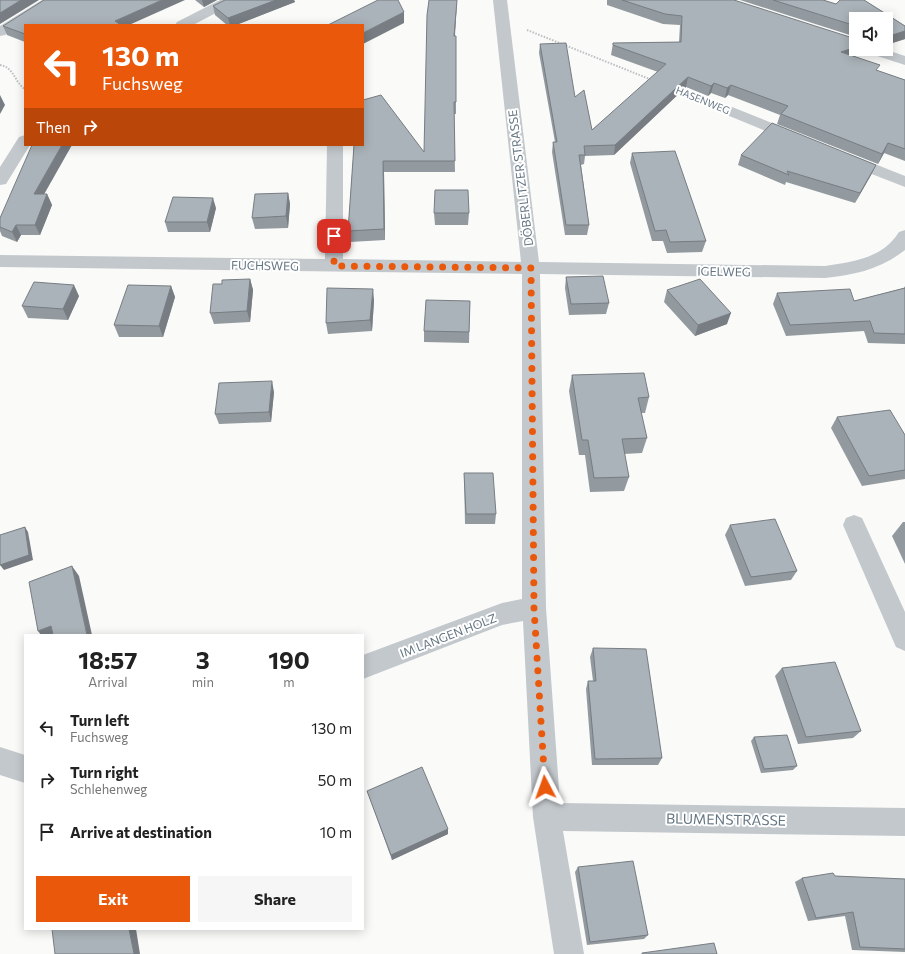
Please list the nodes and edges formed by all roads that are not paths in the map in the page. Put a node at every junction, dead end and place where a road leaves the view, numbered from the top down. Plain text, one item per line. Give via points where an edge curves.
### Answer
1 (51, 0) edge
2 (230, 0) edge
3 (501, 10) edge
4 (184, 24) edge
5 (0, 32) edge
6 (890, 56) edge
7 (905, 61) edge
8 (727, 110) road end
9 (24, 142) edge
10 (812, 144) edge
11 (335, 146) edge
12 (834, 153) edge
13 (0, 180) edge
14 (905, 182) edge
15 (905, 236) edge
16 (0, 261) edge
17 (334, 266) junction
18 (531, 268) junction
19 (854, 525) dead end
20 (534, 608) junction
21 (905, 639) edge
22 (364, 667) edge
23 (0, 761) edge
24 (24, 769) edge
25 (547, 817) junction
26 (905, 822) edge
27 (569, 954) edge

1 - 5 street
2 - 4 street
3 - 18 street, DÖBERLITZER STRASSE
6 - 7 street
8 - 10 street, HASENWEG
9 - 13 street
11 - 17 street
12 - 14 street
15 - 18 street, IGELWEG via 903,242 884,258 861,267 825,272
16 - 17 street, FUCHSWEG
17 - 18 street, FUCHSWEG
18 - 20 street, DÖBERLITZER STRASSE
19 - 21 street
20 - 22 street, IM LANGEN HOLZ via 502,614
20 - 25 street, DÖBERLITZER STRASSE
23 - 24 street
25 - 26 street, BLUMENSTRASSE
25 - 27 street, DÖBERLITZER STRASSE

